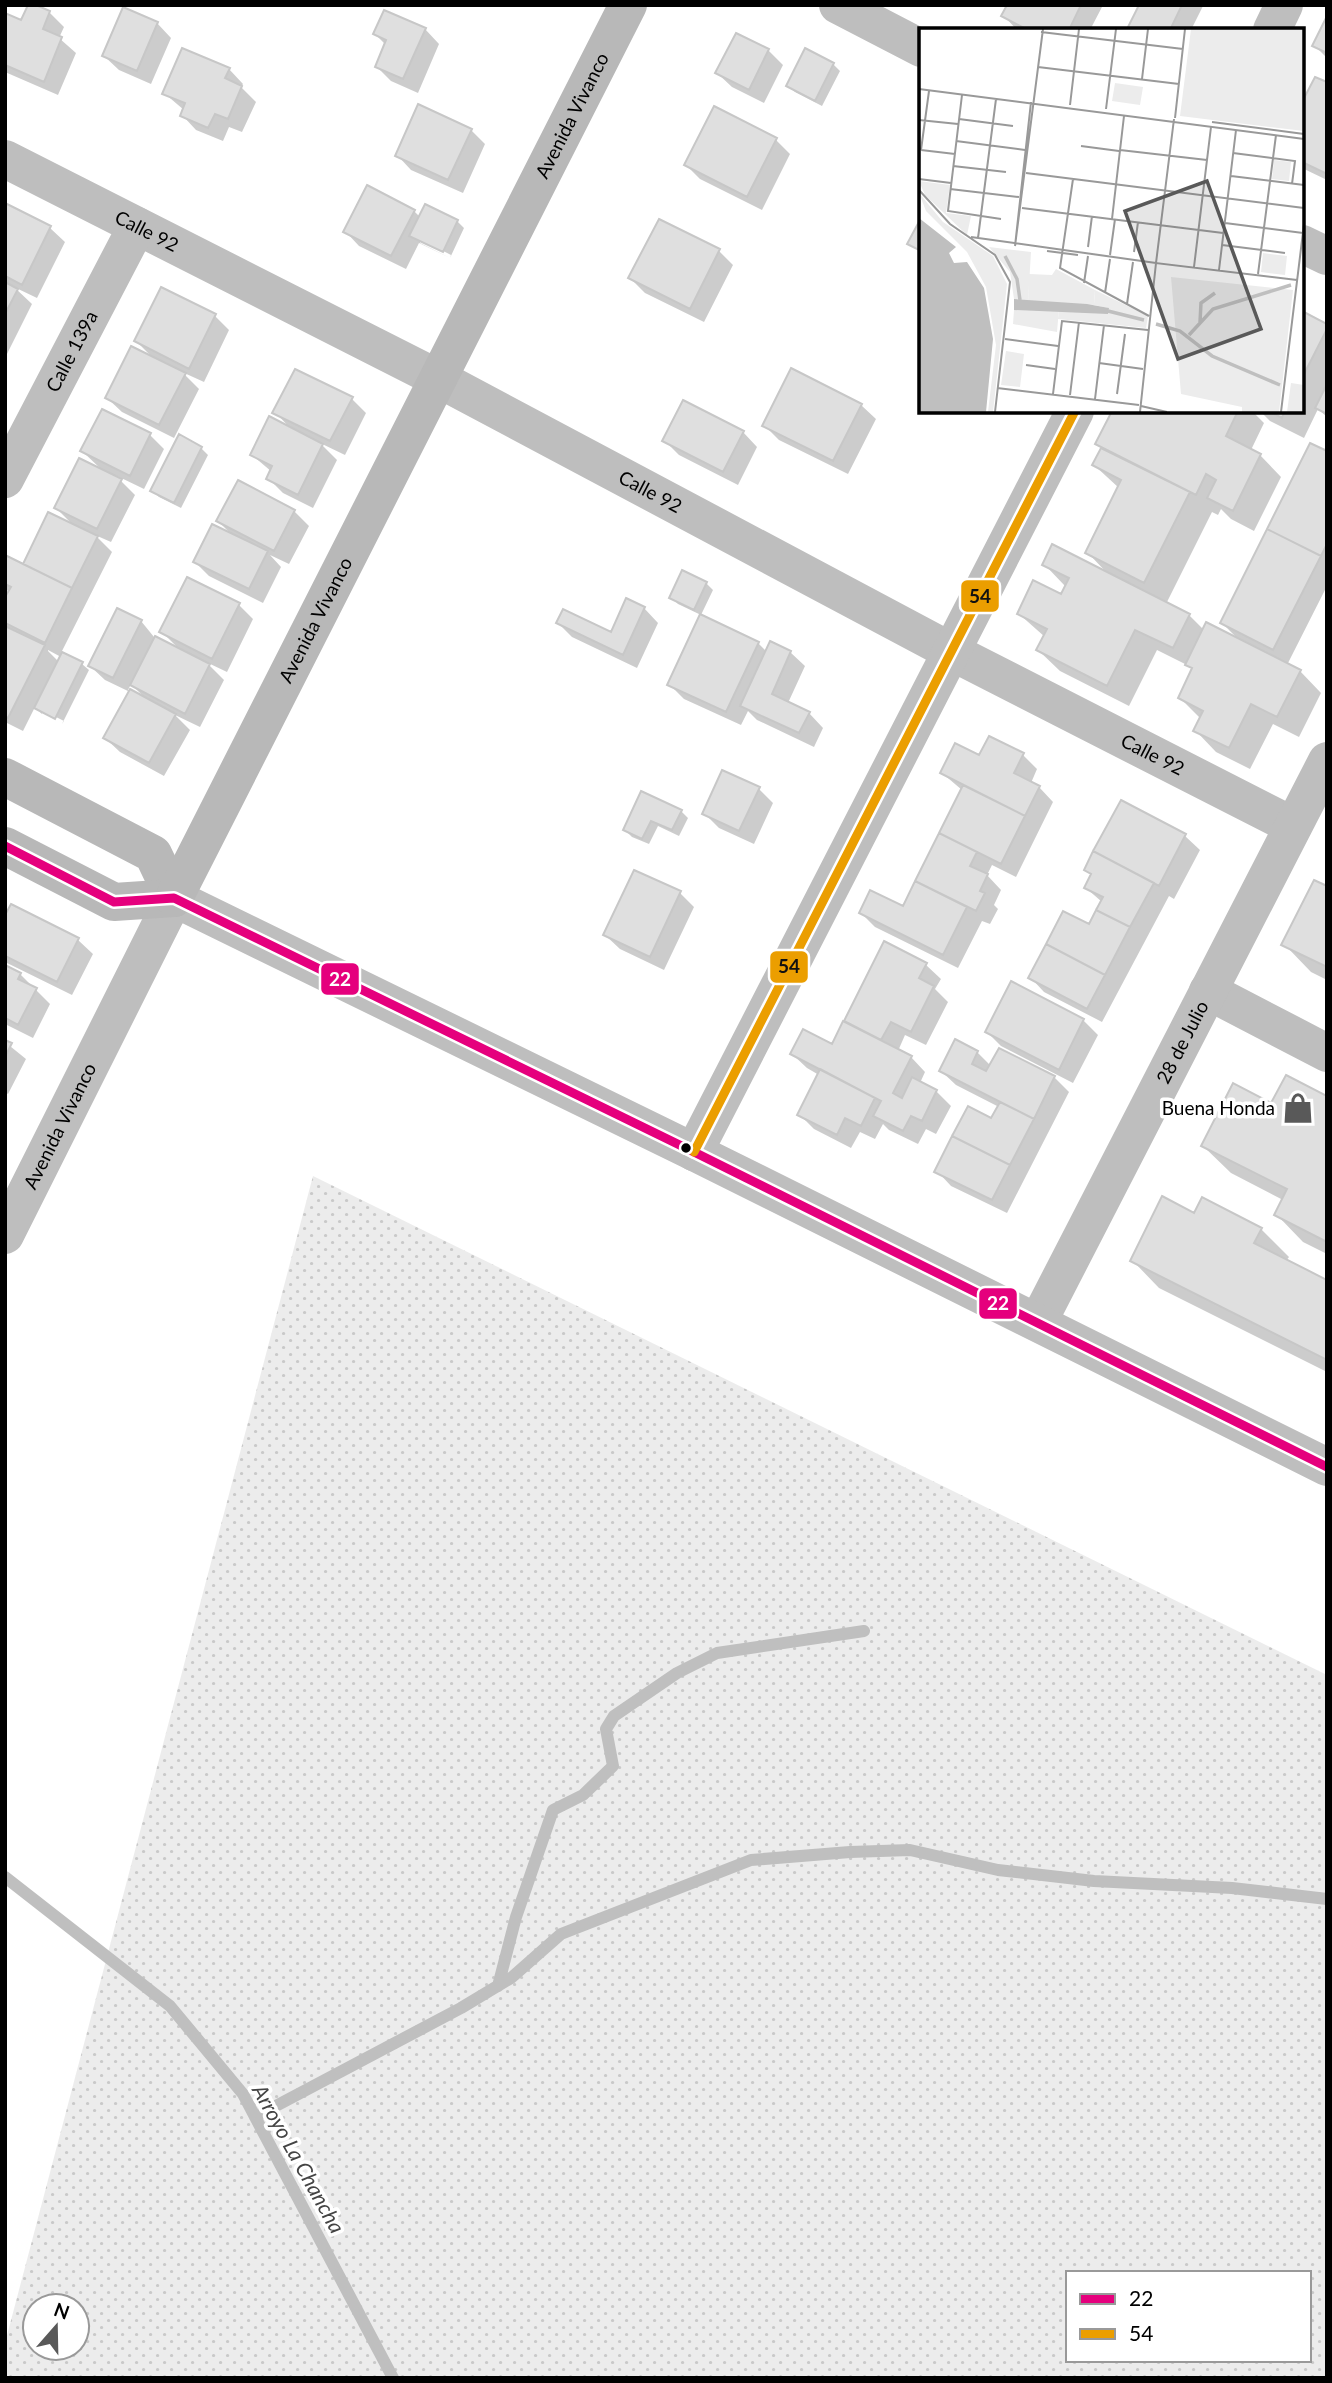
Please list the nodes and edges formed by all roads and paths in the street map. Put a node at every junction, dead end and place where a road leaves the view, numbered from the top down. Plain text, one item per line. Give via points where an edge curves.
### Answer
1 (628, 5) edge
2 (838, 5) edge
3 (1284, 5) edge
4 (1273, 28) edge
5 (919, 47) edge
6 (5, 159) edge
7 (136, 226) junction
8 (1304, 245) edge
9 (1327, 256) edge
10 (439, 379) junction
11 (1074, 413) edge
12 (5, 479) edge
13 (951, 652) junction
14 (1327, 761) edge
15 (5, 777) edge
16 (1293, 826) junction
17 (5, 846) edge
18 (174, 898) junction
19 (1208, 991) junction
20 (1327, 1053) edge
21 (694, 1152) junction
22 (5, 1235) edge
23 (1038, 1322) junction
24 (1327, 1467) edge

1 - 10 main road, Avenida Vivanco
2 - 5 street
3 - 4 street
6 - 7 street, Calle 92
7 - 10 street, Calle 92
7 - 12 street, Calle 139a
8 - 9 street
10 - 13 street, Calle 92
10 - 18 main road, Avenida Vivanco
11 - 13 street
13 - 16 street, Calle 92
13 - 21 street
14 - 16 street, 28 de Julio
15 - 18 main road via 153,854
16 - 19 street, 28 de Julio
17 - 18 main road via 114,902
18 - 21 street
18 - 22 street, Avenida Vivanco
19 - 20 street
19 - 23 street, 28 de Julio
21 - 23 street
23 - 24 street

